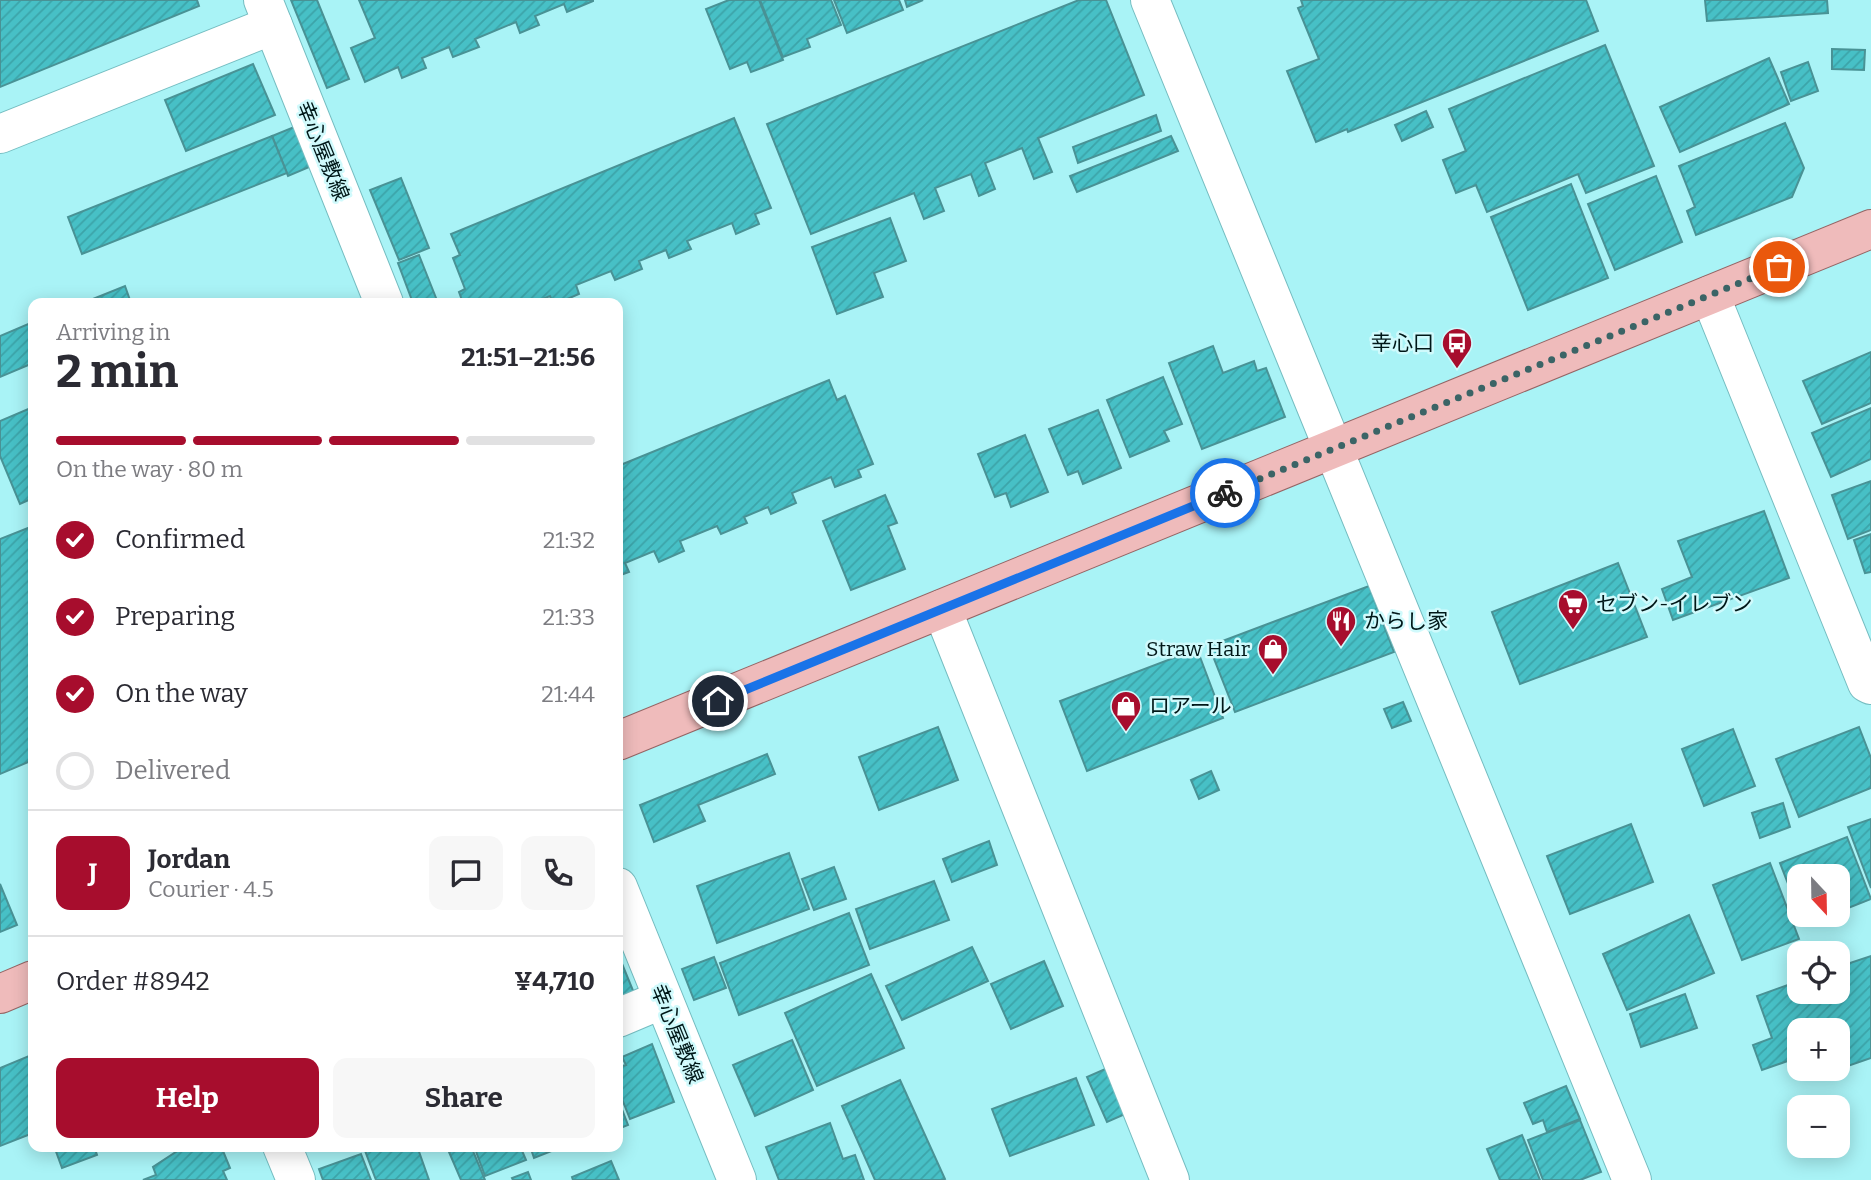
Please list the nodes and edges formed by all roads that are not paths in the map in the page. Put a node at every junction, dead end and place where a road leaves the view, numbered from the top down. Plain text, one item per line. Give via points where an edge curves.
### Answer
1 (1150, 0) edge
2 (268, 12) edge
3 (0, 134) edge
4 (1871, 229) edge
5 (1710, 295) junction
6 (382, 298) edge
7 (1333, 449) junction
8 (942, 609) junction
9 (1871, 685) edge
10 (623, 739) edge
11 (623, 899) edge
12 (28, 982) edge
13 (0, 994) edge
14 (663, 999) junction
15 (623, 1016) edge
16 (737, 1180) edge
17 (1170, 1180) edge
18 (1632, 1180) edge

1 - 7 street
2 - 3 street
2 - 6 street, 幸心屋敷線
4 - 5 main road
5 - 7 main road
5 - 9 street
7 - 8 main road
7 - 18 street
8 - 10 main road
8 - 17 street
11 - 14 street, 幸心屋敷線
12 - 13 main road
14 - 15 street
14 - 16 street, 幸心屋敷線

